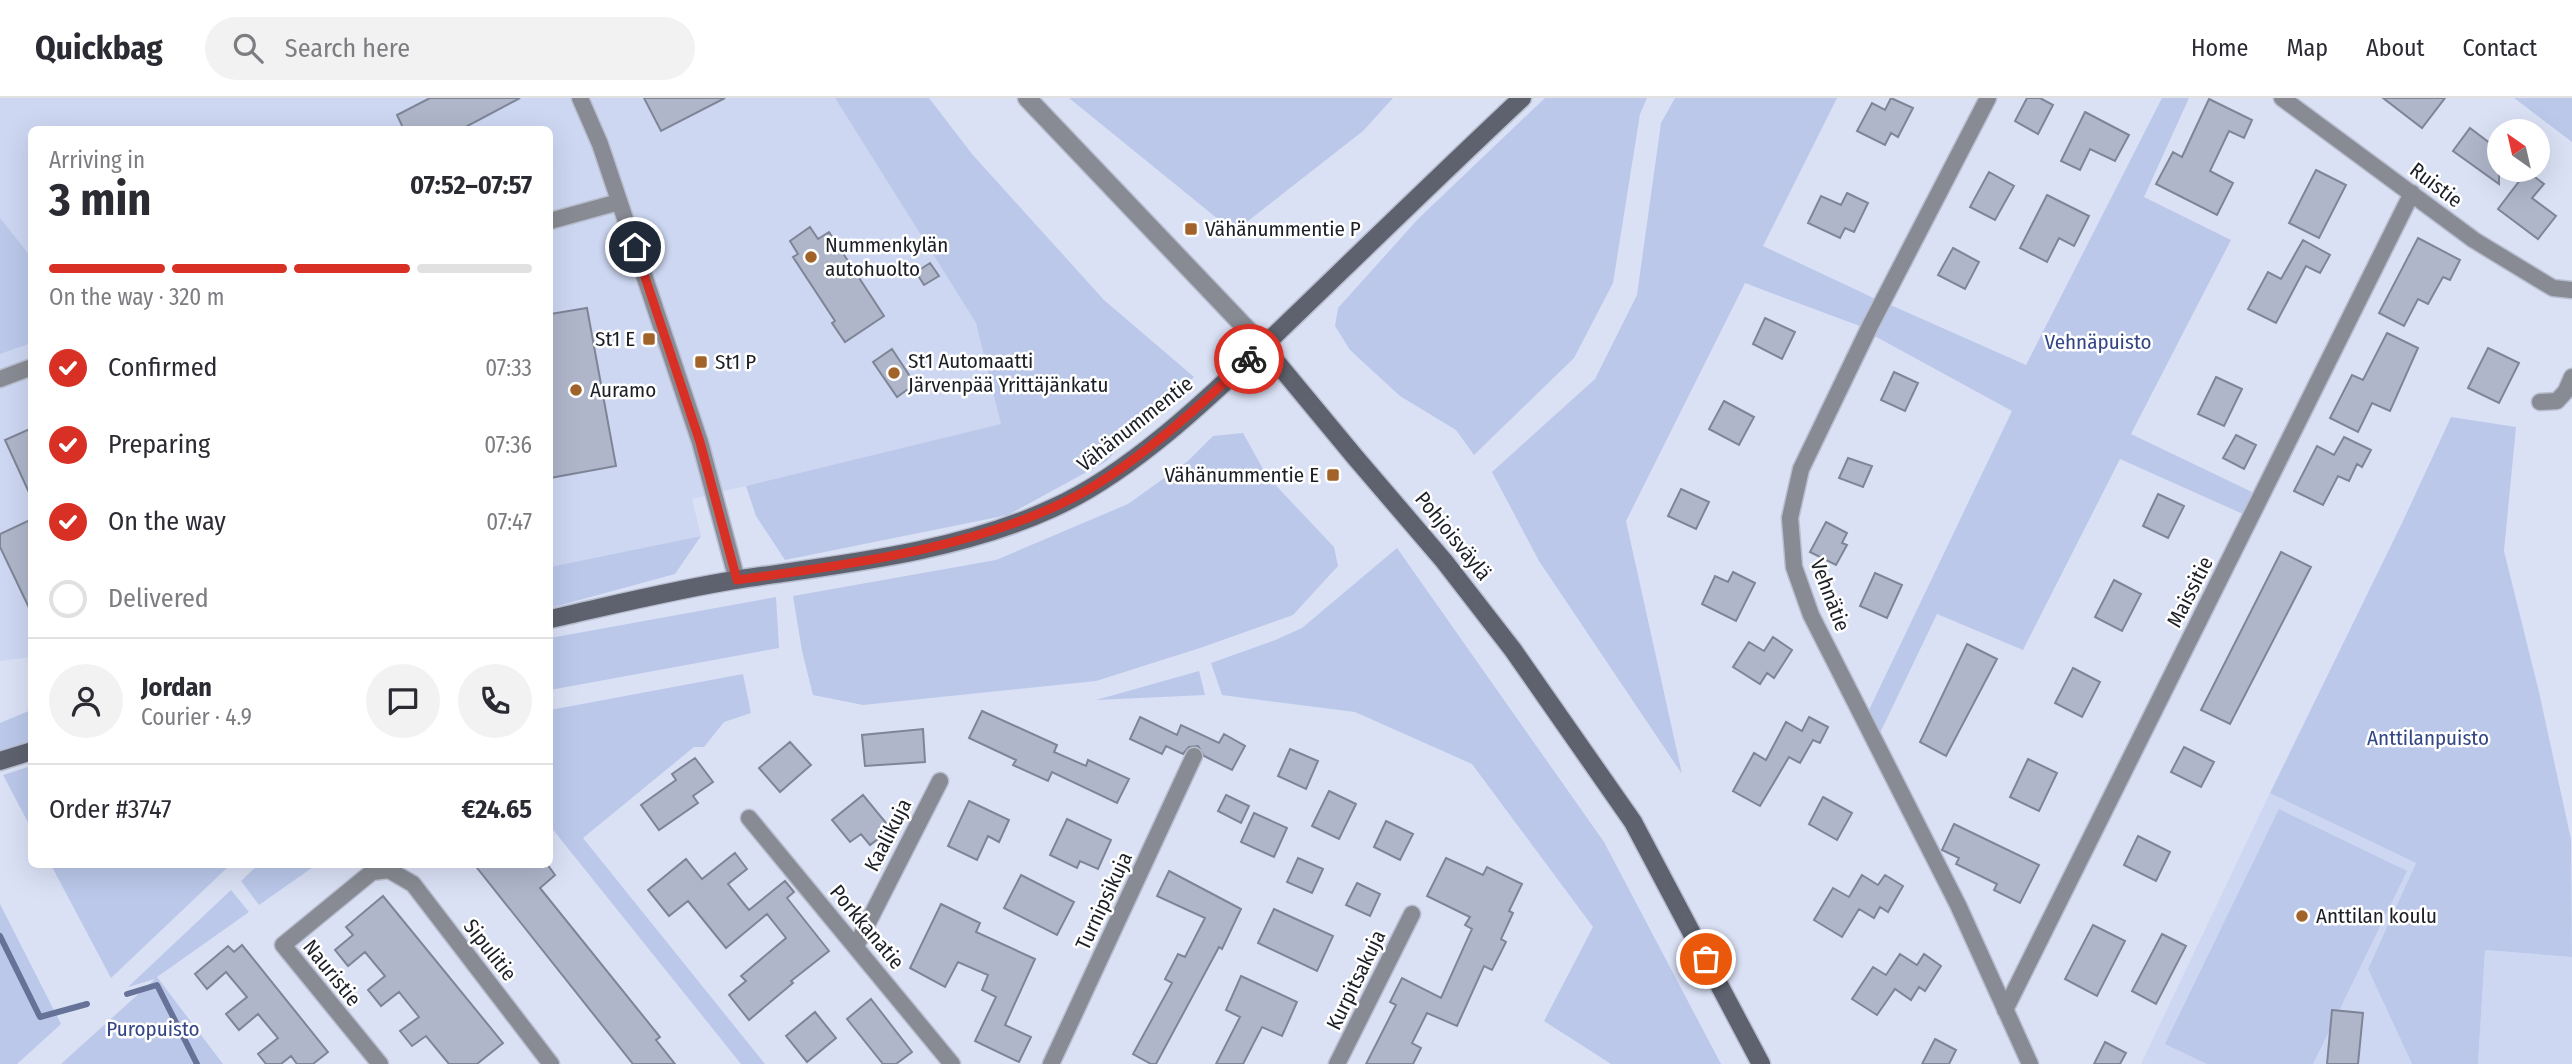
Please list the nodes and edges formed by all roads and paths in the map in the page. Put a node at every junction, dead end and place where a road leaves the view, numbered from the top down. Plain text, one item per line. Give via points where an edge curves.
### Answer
1 (580, 98) edge
2 (1027, 98) edge
3 (1522, 98) edge
4 (1988, 98) edge
5 (2282, 98) edge
6 (2413, 193) junction
7 (619, 202) junction
8 (553, 220) edge
9 (2572, 290) edge
10 (1263, 346) junction
11 (28, 368) edge
12 (2572, 377) edge
13 (0, 379) edge
14 (2540, 402) dead end
15 (737, 580) junction
16 (553, 618) edge
17 (28, 752) edge
18 (1194, 757) dead end
19 (0, 761) edge
20 (940, 781) dead end
21 (749, 818) dead end
22 (389, 870) joint
23 (1412, 914) dead end
24 (856, 946) junction
25 (2005, 1010) junction
26 (380, 1064) edge
27 (551, 1064) edge
28 (952, 1064) edge
29 (1051, 1064) edge
30 (1337, 1064) edge
31 (1761, 1064) edge
32 (2030, 1064) edge

1 - 7 street
2 - 10 street, Pohjoisväylä
3 - 10 main road, Vähänummentie
4 - 25 street, Vehnätie via 1801,469 1790,518 1794,567 1811,615 1958,905
5 - 6 street, Ruistie
6 - 9 street, Ruistie via 2474,240 2553,288
6 - 25 street, Maissitie
7 - 8 street
7 - 15 street via 700,442
10 - 15 main road, Vähänummentie via 1109,477 1052,509 986,533 903,552
10 - 31 main road, Pohjoisväylä via 1483,610 1633,822
11 - 13 street
12 - 14 street via 2557,401
15 - 16 main road, Vähänummentie
17 - 19 main road
18 - 29 street, Turnipsikuja
20 - 24 street, Kaalikuja
21 - 24 street, Porkkanatie
22 - 26 street, Nauristie via 372,872 283,945
22 - 27 street, Sipulitie via 413,884
23 - 30 street, Kurpitsakuja
24 - 28 street, Porkkanatie
25 - 32 street, Vehnätie

